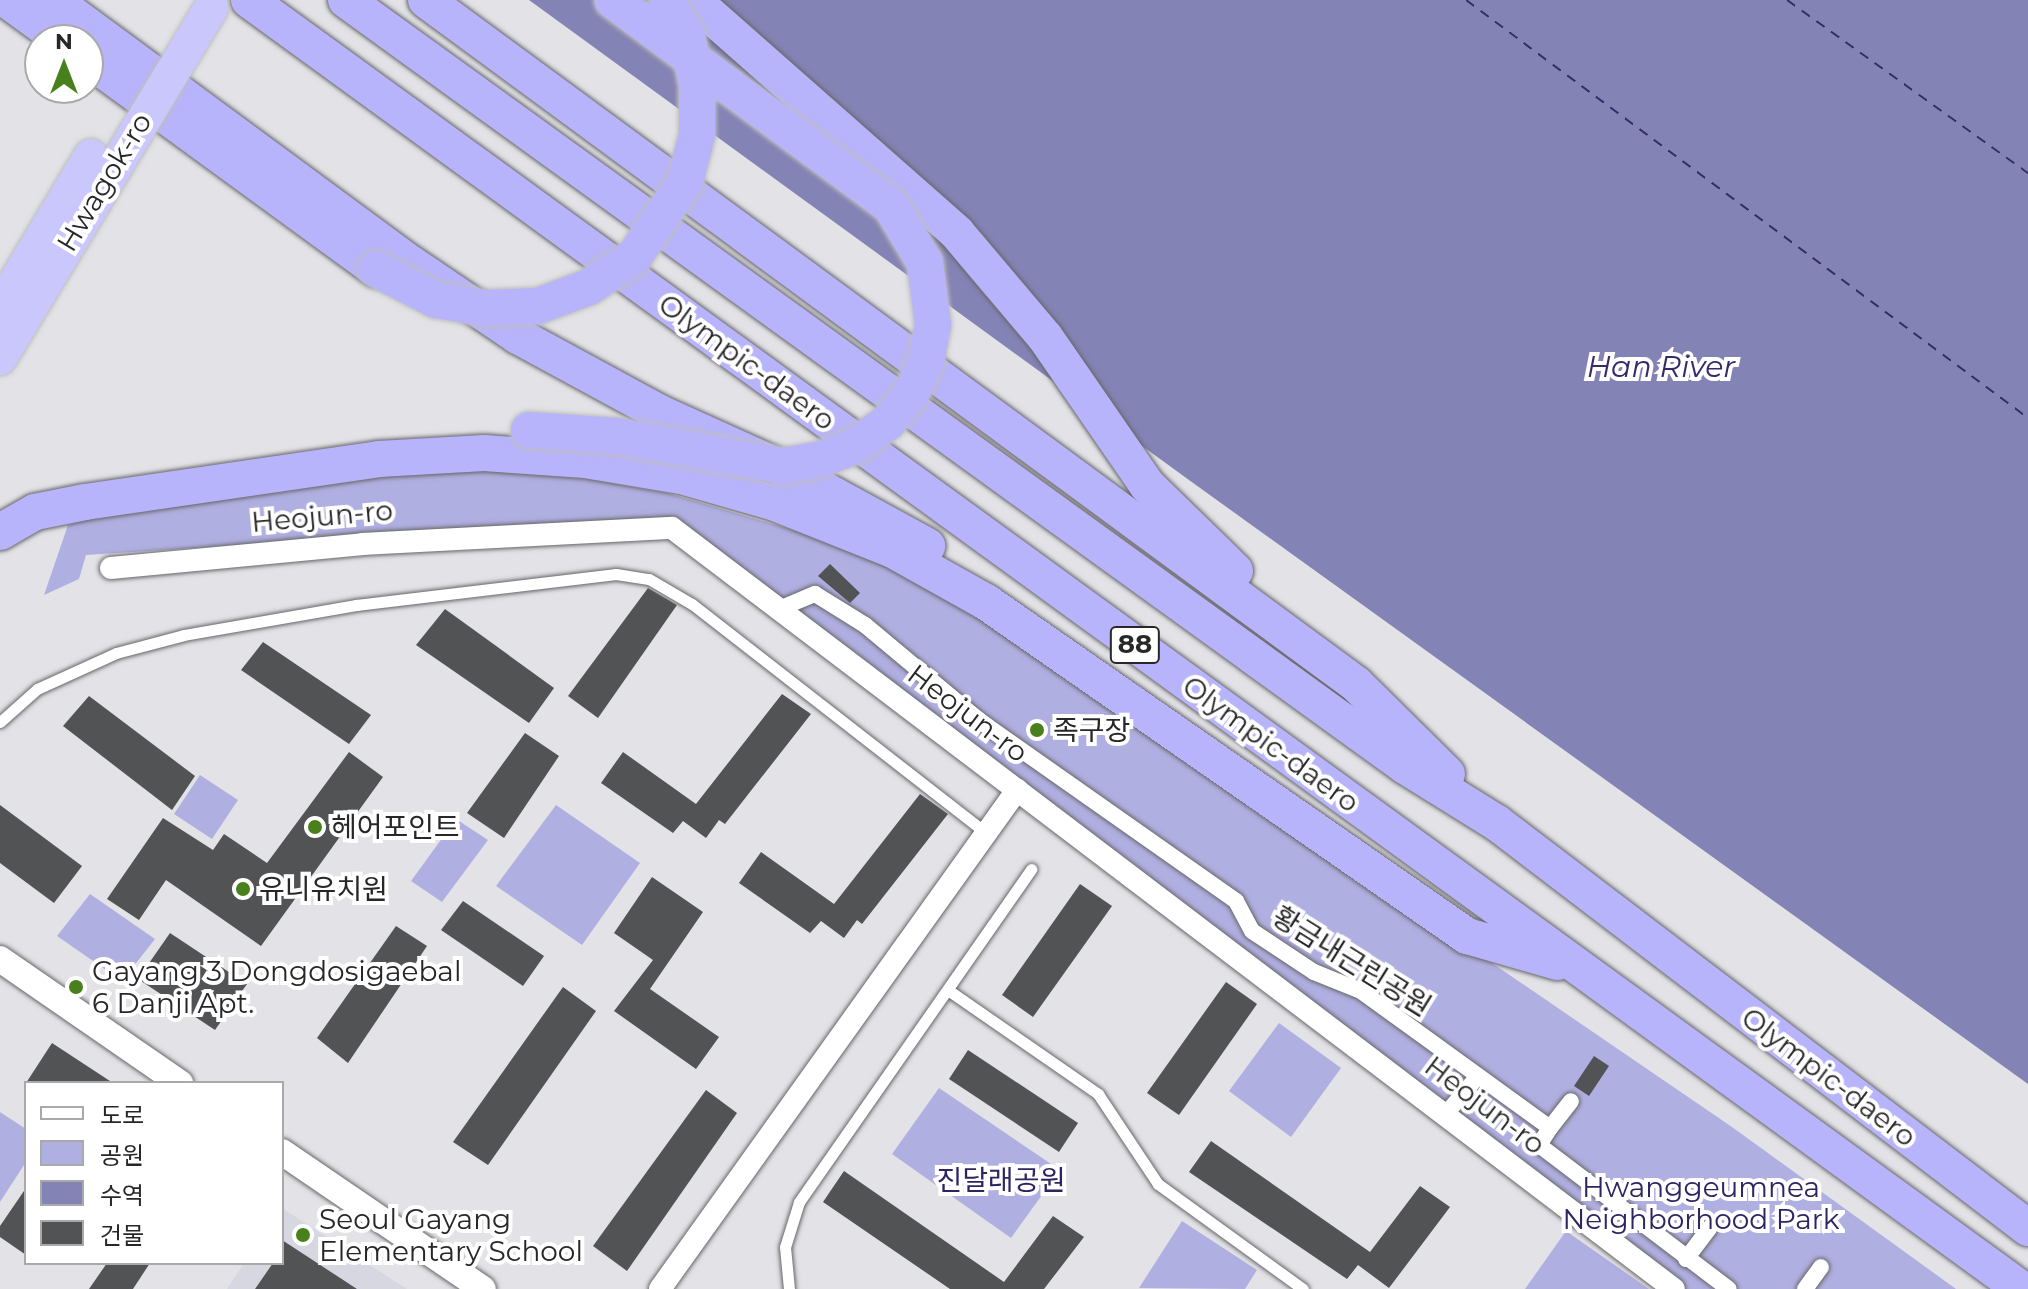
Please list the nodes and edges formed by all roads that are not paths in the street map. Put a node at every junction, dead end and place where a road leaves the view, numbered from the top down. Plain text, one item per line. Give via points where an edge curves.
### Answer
1 (7, 0) edge
2 (53, 0) edge
3 (249, 0) edge
4 (346, 0) edge
5 (426, 0) edge
6 (613, 0) edge
7 (667, 0) edge
8 (693, 0) edge
9 (200, 4) edge
10 (40, 24) edge
11 (104, 71) edge
12 (0, 308) edge
13 (0, 358) edge
14 (35, 512) junction
15 (0, 532) edge
16 (111, 568) dead end
17 (779, 609) junction
18 (1081, 667) junction
19 (1356, 684) junction
20 (0, 722) edge
21 (1017, 790) junction
22 (1497, 823) junction
23 (986, 833) junction
24 (1031, 869) dead end
25 (0, 959) edge
26 (1581, 970) junction
27 (948, 990) junction
28 (1478, 1076) junction
29 (177, 1081) edge
30 (1571, 1101) dead end
31 (1445, 1115) junction
32 (1550, 1128) junction
33 (284, 1153) edge
34 (2028, 1228) edge
35 (1702, 1231) dead end
36 (1686, 1259) junction
37 (1821, 1267) dead end
38 (483, 1289) edge
39 (660, 1289) edge
40 (789, 1289) edge
41 (1303, 1289) edge
42 (1674, 1289) edge
43 (1729, 1289) edge
44 (1805, 1289) edge
45 (2021, 1289) edge

1 - 10 highway
2 - 18 highway via 518,336 660,413 880,517 1036,618
3 - 26 highway, Olympic-daero / 88
4 - 22 highway, Olympic-daero / 88 via 1392,757
5 - 19 highway
6 - 14 highway, bridge via 891,206 925,263 933,325 926,361 911,394 888,422 855,446 783,466 617,436 428,431 149,465 84,481
7 - 11 highway, bridge via 687,36 697,85 697,135 685,182 634,257 589,287 538,306 484,308 436,300 376,269
8 - 19 highway via 957,233 1045,337 1147,485
9 - 12 main road, Hwagok-ro, bridge
9 - 13 main road, Hwagok-ro, bridge
14 - 15 highway
14 - 18 highway via 172,486 379,459 484,453 585,460 681,476 775,503 893,550 986,602
16 - 17 street, Heojun-ro via 363,544 672,528
17 - 21 street, Heojun-ro
17 - 28 street, 황금내근린공원 via 815,594 865,625 980,721 1236,901 1252,931 1314,972 1361,991
18 - 26 highway via 1467,936
19 - 22 highway
20 - 23 lane via 37,689 116,653 184,635 371,602 616,574 649,579 692,604
21 - 23 street
21 - 31 street, Heojun-ro
22 - 34 highway, Olympic-daero / 88
23 - 39 street
24 - 27 lane
25 - 29 street
26 - 45 highway, Olympic-daero / 88
27 - 40 lane via 791,1216 785,1247
27 - 41 lane via 1098,1094 1158,1184
28 - 31 street
28 - 32 street, 황금내근린공원
30 - 32 street
31 - 42 street, Heojun-ro
32 - 36 street via 1539,1145
33 - 38 street
35 - 36 street
36 - 43 street
37 - 44 street

